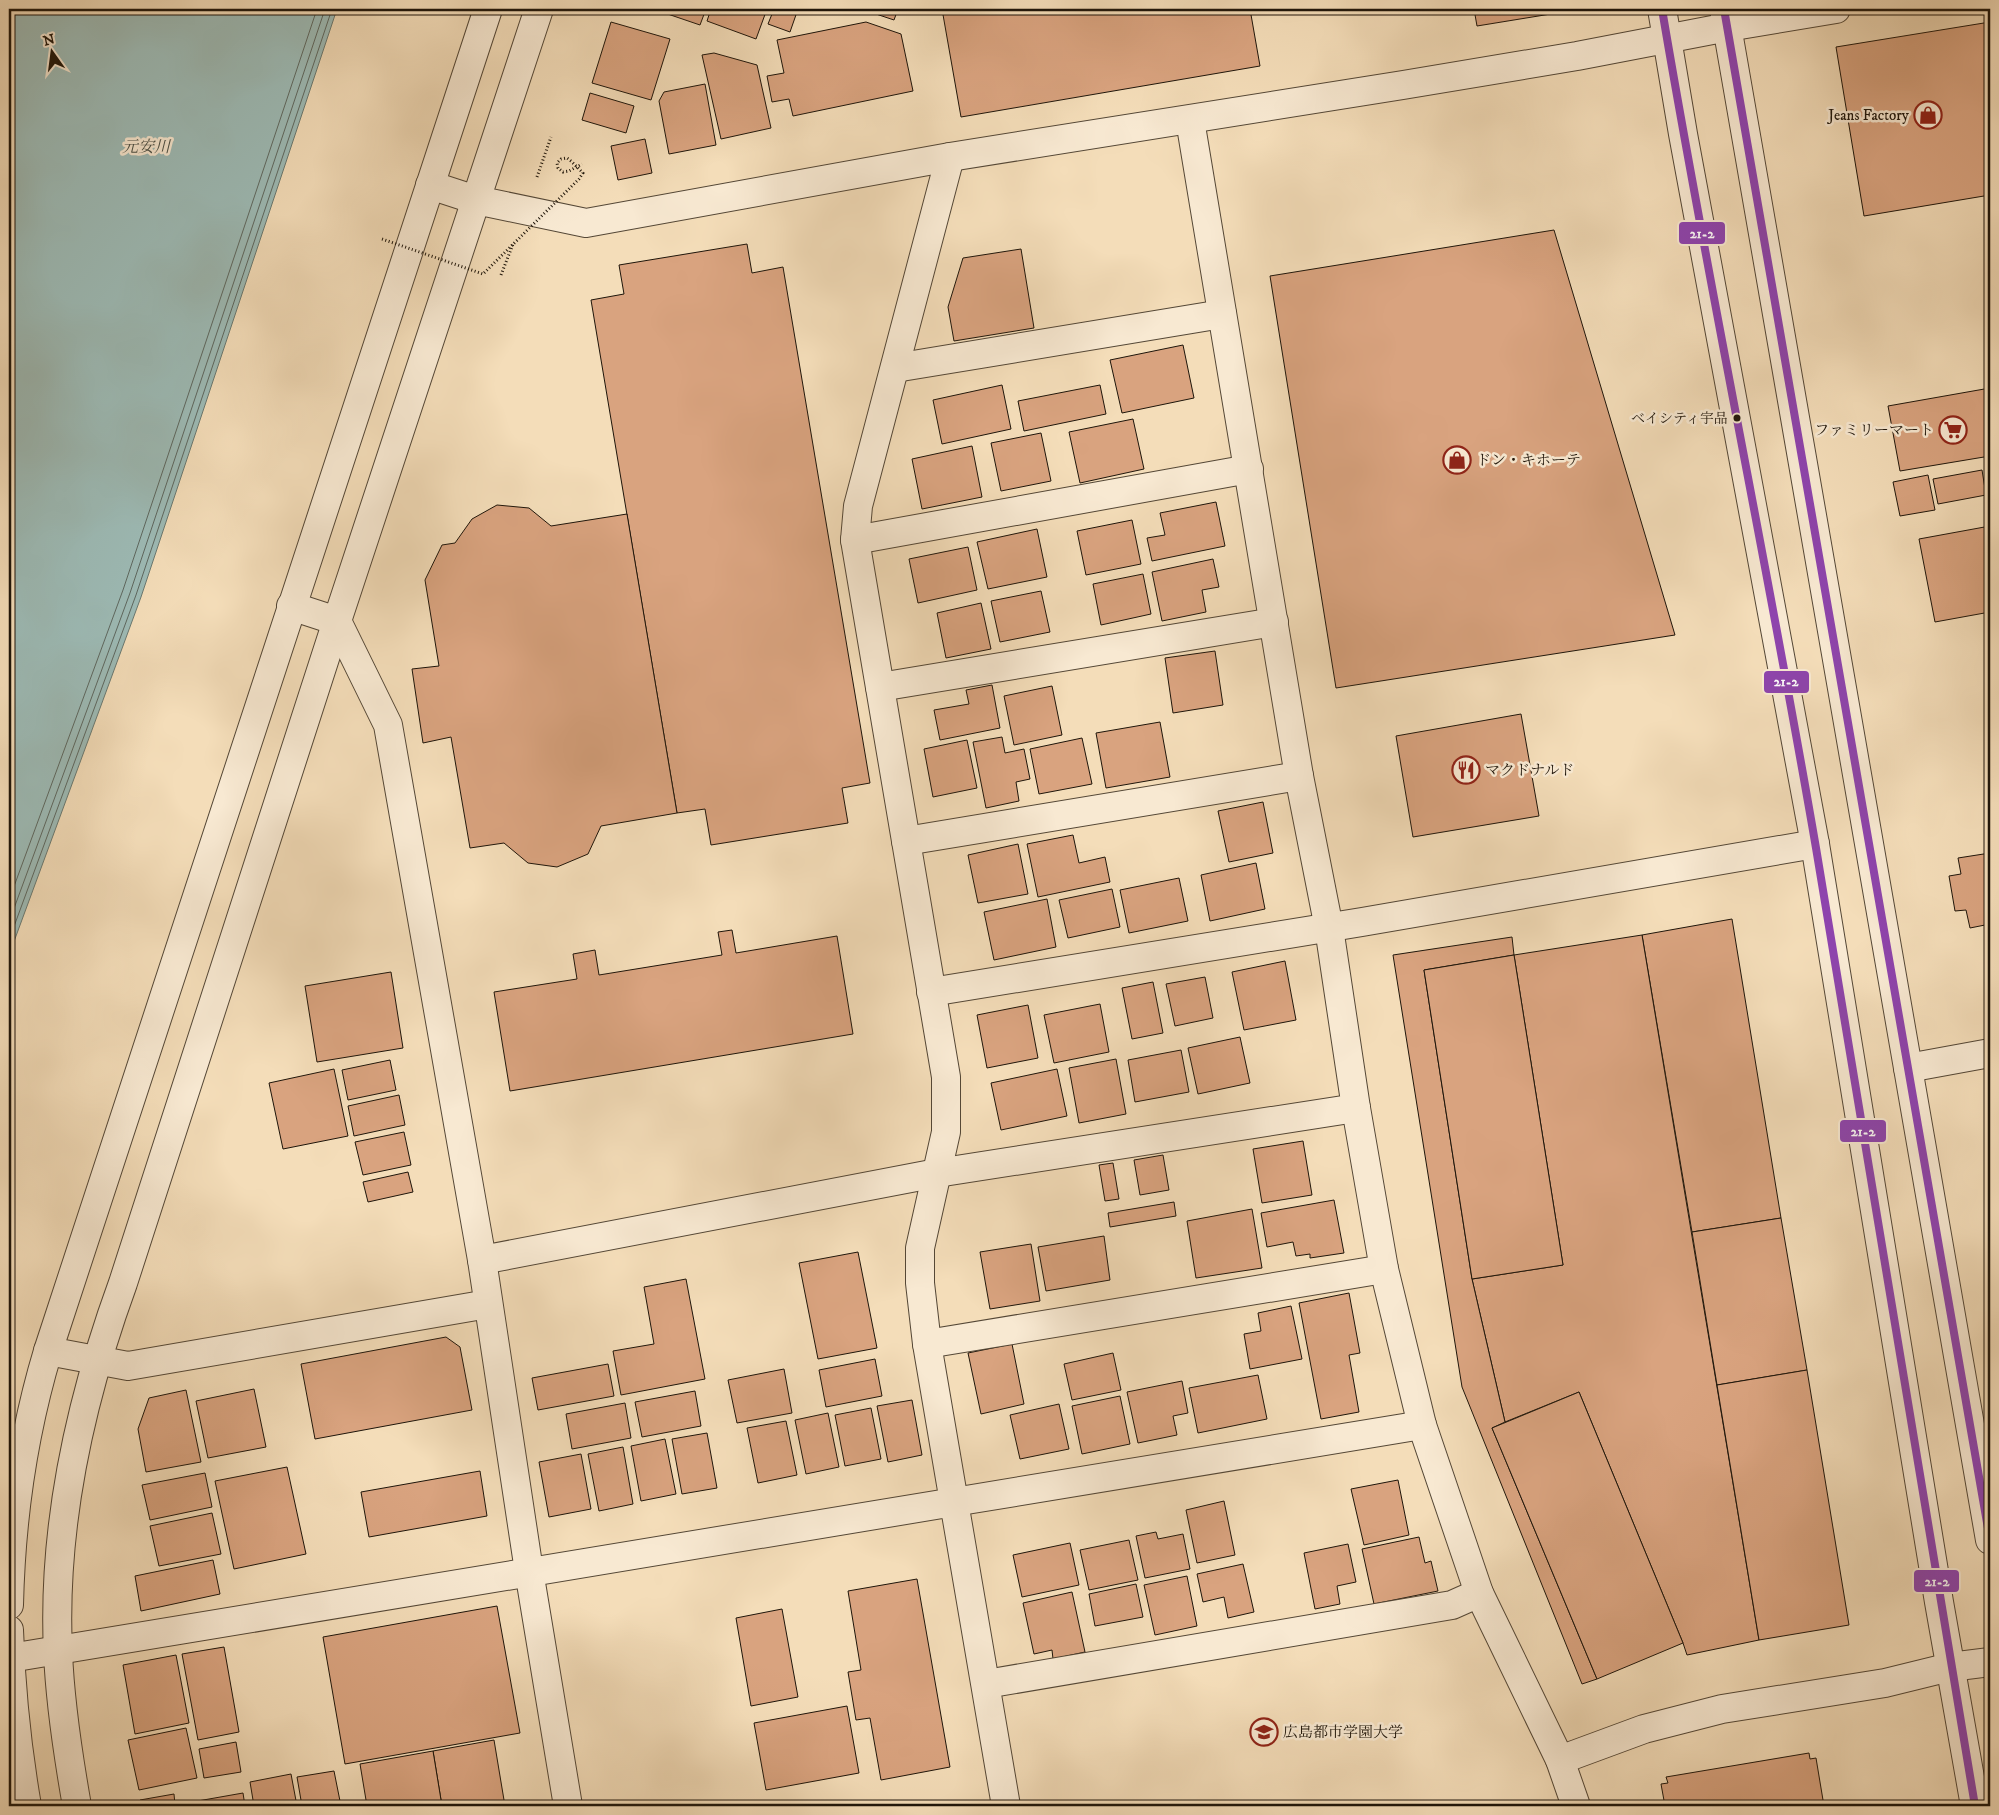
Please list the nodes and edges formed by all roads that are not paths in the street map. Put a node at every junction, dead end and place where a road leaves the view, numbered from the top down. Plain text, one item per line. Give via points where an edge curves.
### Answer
1 (488, 9) edge
2 (539, 9) edge
3 (1662, 9) edge
4 (1836, 9) edge
5 (1726, 18) edge
6 (1667, 38) junction
7 (1190, 120) junction
8 (950, 157) junction
9 (430, 185) junction
10 (476, 200) junction
11 (1222, 314) junction
12 (895, 368) junction
13 (1249, 469) junction
14 (855, 540) junction
15 (291, 606) junction
16 (338, 622) junction
17 (1274, 622) junction
18 (880, 687) junction
19 (1299, 776) junction
20 (906, 841) junction
21 (1815, 844) junction
22 (1328, 928) junction
23 (932, 992) junction
24 (1990, 1053) edge
25 (1908, 1068) junction
26 (1356, 1108) junction
27 (937, 1173) junction
28 (482, 1260) junction
29 (1384, 1269) junction
30 (488, 1304) junction
31 (927, 1344) junction
32 (48, 1351) junction
33 (96, 1360) junction
34 (1422, 1425) junction
35 (954, 1502) junction
36 (1990, 1540) edge
37 (528, 1571) junction
38 (1479, 1593) junction
39 (9, 1605) edge
40 (9, 1630) edge
41 (58, 1650) junction
42 (10, 1658) edge
43 (1990, 1662) edge
44 (1950, 1668) junction
45 (986, 1684) junction
46 (1560, 1760) junction
47 (27, 1806) edge
48 (76, 1806) edge
49 (568, 1806) edge
50 (1005, 1806) edge
51 (1576, 1806) edge
52 (1974, 1806) edge

1 - 9 street
2 - 10 street
3 - 6 street
4 - 5 street
5 - 6 street
5 - 25 street
6 - 7 street
6 - 21 street
7 - 8 street
7 - 11 street
8 - 10 street via 586,223
8 - 12 street
9 - 10 street
9 - 15 street
10 - 16 street
11 - 12 street
11 - 13 street
12 - 14 street via 858,506
13 - 14 street
13 - 17 street
14 - 18 street
15 - 16 street
15 - 32 street
16 - 28 street via 388,725
16 - 33 street
17 - 18 street
17 - 19 street
18 - 20 street
19 - 20 street
19 - 22 street
20 - 23 street
21 - 22 street
21 - 44 street
22 - 23 street
22 - 26 street
23 - 27 street via 946,1077 946,1132
24 - 25 street
25 - 36 street
26 - 27 street
26 - 29 street
27 - 28 street
27 - 31 street via 920,1248 920,1283
28 - 30 street
29 - 31 street
29 - 34 street
30 - 33 street via 128,1366
30 - 37 street
31 - 35 street
32 - 33 street
32 - 39 street via 26,1438 16,1498
33 - 41 street via 74,1448 65,1504
34 - 35 street
34 - 38 street
35 - 37 street
35 - 45 street
37 - 41 street
37 - 49 street
38 - 45 street via 1452,1604
38 - 46 street
40 - 42 street
41 - 42 street
41 - 48 street via 64,1732
42 - 47 street via 16,1738
43 - 44 street
44 - 46 street via 1885,1683 1687,1717
44 - 52 street
45 - 50 street
46 - 51 street

